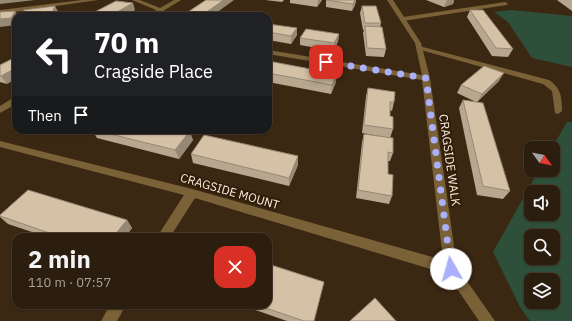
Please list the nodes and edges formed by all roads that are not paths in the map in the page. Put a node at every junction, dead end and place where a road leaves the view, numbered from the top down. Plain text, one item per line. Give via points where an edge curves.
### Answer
1 (95, 0) edge
2 (135, 0) edge
3 (178, 0) edge
4 (390, 0) edge
5 (505, 4) dead end
6 (160, 10) junction
7 (0, 12) edge
8 (157, 12) edge
9 (403, 19) junction
10 (420, 48) junction
11 (272, 53) edge
12 (426, 78) junction
13 (12, 102) edge
14 (0, 110) edge
15 (558, 111) dead end
16 (0, 144) edge
17 (192, 193) junction
18 (166, 233) edge
19 (451, 269) junction
20 (116, 309) edge
21 (108, 321) edge
22 (488, 321) edge

1 - 7 street
2 - 6 street
3 - 6 street
4 - 9 street, CRAGSIDE WALK
5 - 9 street
6 - 8 street
9 - 10 street, CRAGSIDE WALK
10 - 12 street, CRAGSIDE WALK
10 - 15 street via 546,82 558,93
11 - 12 street
12 - 19 street, CRAGSIDE WALK
13 - 14 street
16 - 17 street, CRAGSIDE MOUNT
17 - 18 street
17 - 19 street, CRAGSIDE MOUNT
19 - 22 street, CRAGSIDE WALK
20 - 21 street

